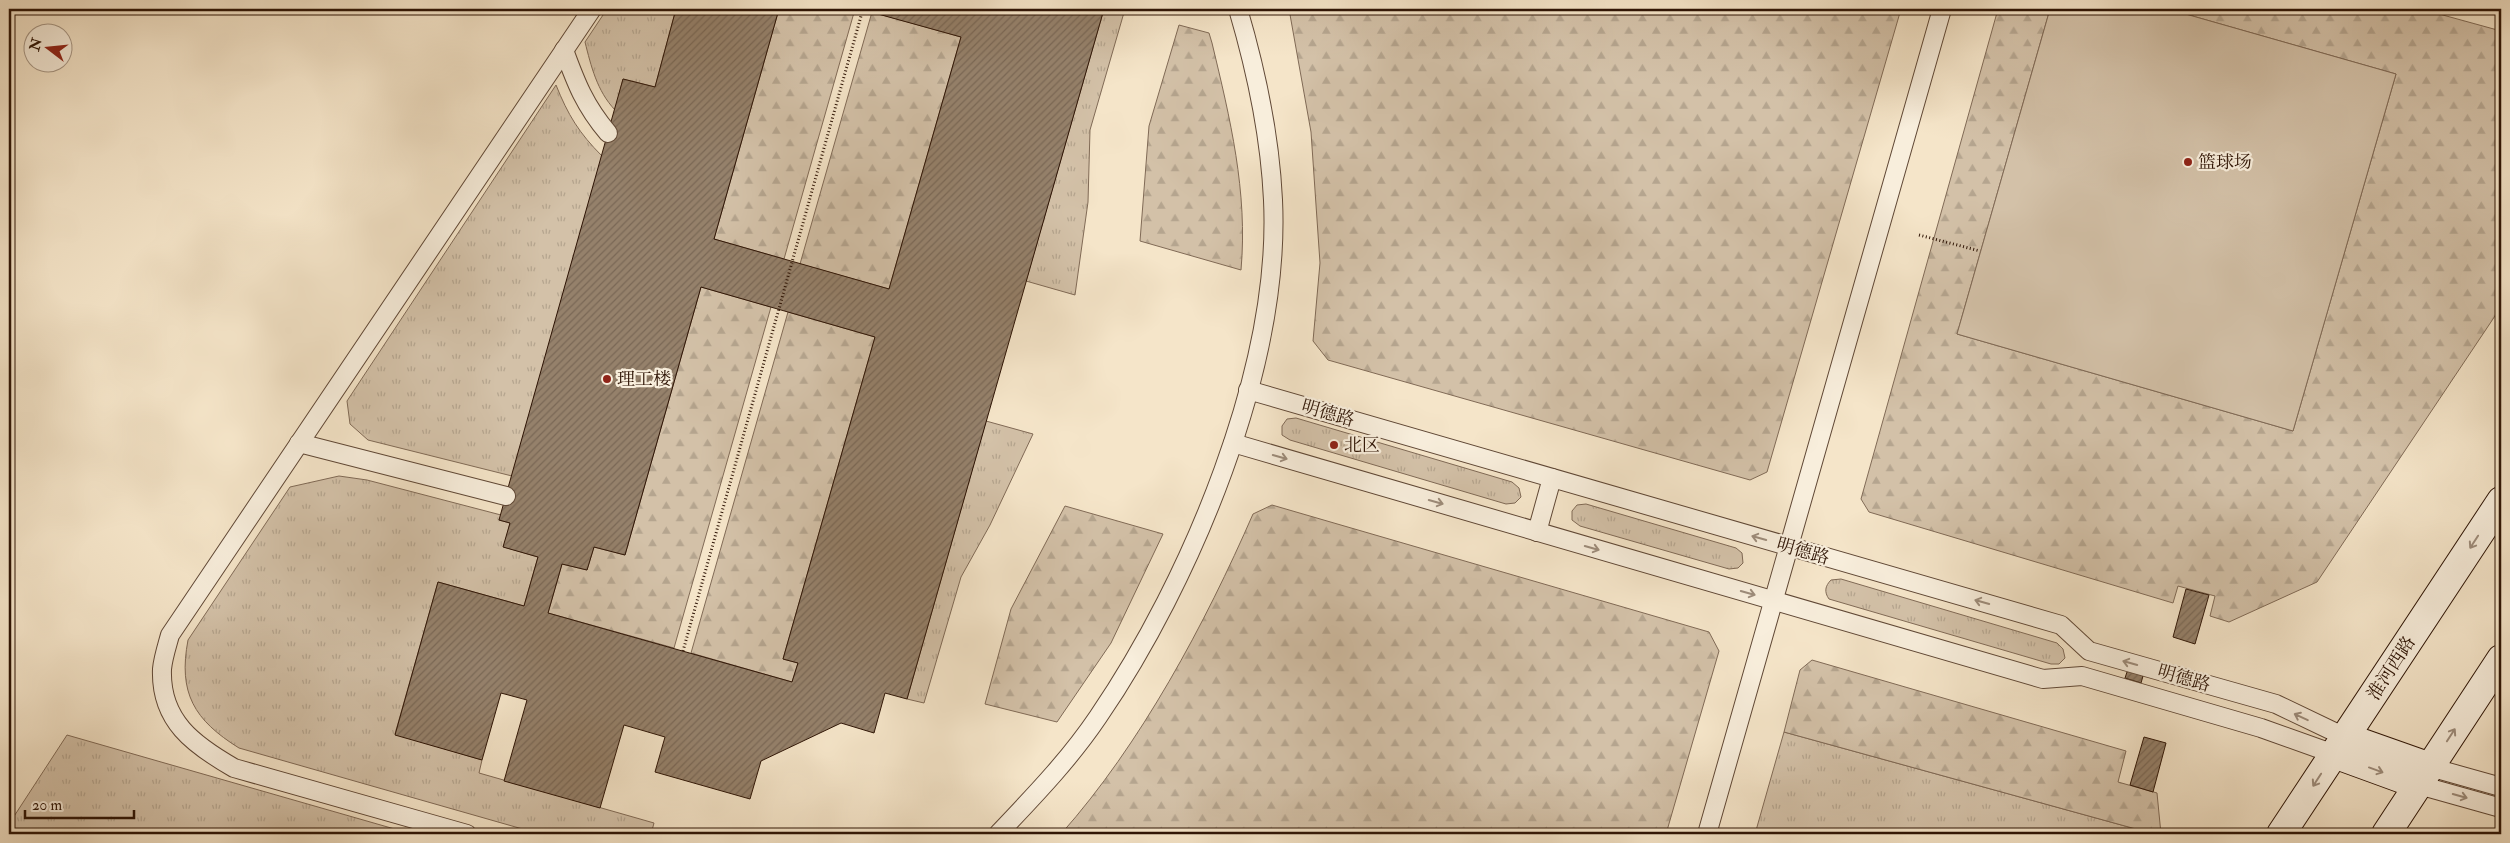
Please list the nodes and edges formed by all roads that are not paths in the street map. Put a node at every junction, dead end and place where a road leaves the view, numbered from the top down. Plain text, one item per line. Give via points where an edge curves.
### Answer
1 (592, 9) edge
2 (1238, 9) edge
3 (1942, 9) edge
4 (564, 50) junction
5 (608, 133) dead end
6 (1248, 390) junction
7 (300, 443) junction
8 (1233, 443) junction
9 (1552, 478) junction
10 (506, 496) dead end
11 (2501, 501) edge
12 (1536, 532) junction
13 (1789, 546) junction
14 (1773, 600) junction
15 (2501, 659) edge
16 (2340, 746) junction
17 (2425, 776) junction
18 (2501, 787) edge
19 (2501, 808) edge
20 (467, 834) edge
21 (998, 834) edge
22 (1707, 834) edge
23 (2281, 834) edge
24 (2386, 834) edge

1 - 4 lane
2 - 6 lane via 1252,56 1265,127 1273,201 1271,272
3 - 13 lane
4 - 5 lane via 580,94
4 - 7 lane
6 - 8 lane
6 - 9 lane, 明德路
7 - 10 lane
7 - 20 lane via 170,635 162,668 166,700 179,727 202,750 234,768
8 -> 12 lane, 明德路
8 - 21 lane via 1181,571 1144,646 1097,718 1045,785
9 - 12 lane
13 -> 9 lane, 明德路
11 -> 16 main road, 淮河西路
12 -> 14 lane, 明德路
13 - 14 lane
16 -> 13 lane, 明德路 via 2276,704 2089,651 2061,625
14 - 16 lane, 明德路 via 2043,679 2082,676 2261,728
14 - 22 lane
17 -> 15 main road
16 - 17 main road
16 -> 23 main road, 淮河西路
17 - 18 lane
17 -> 19 lane
17 - 24 main road

